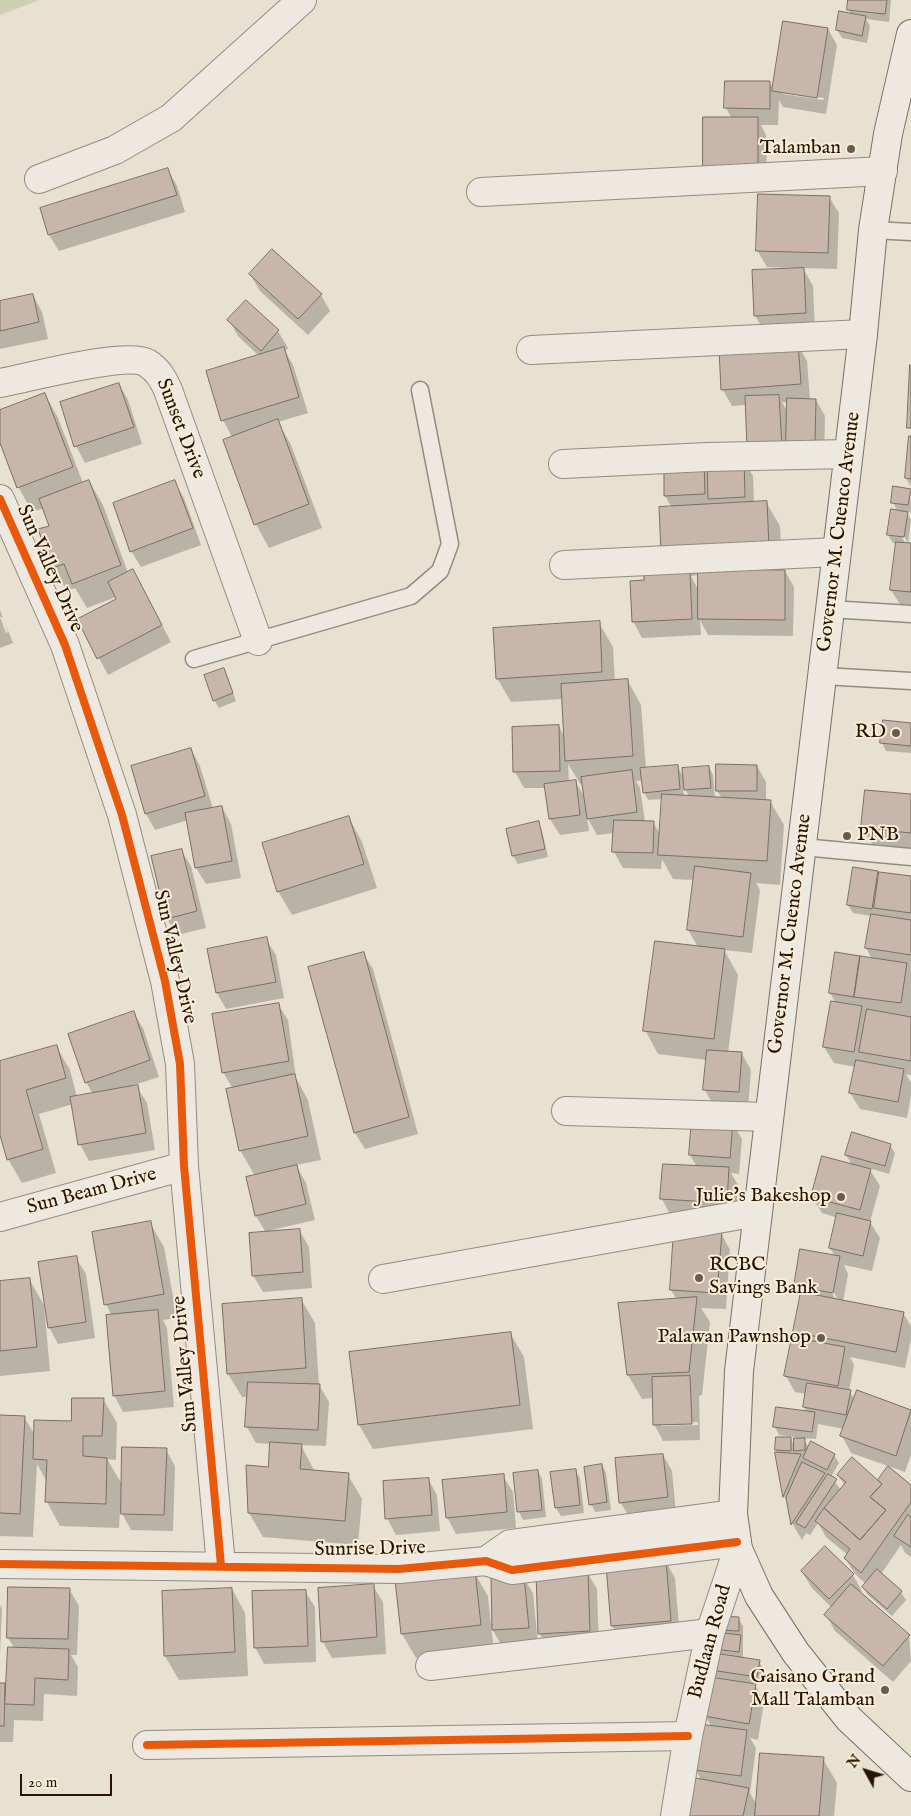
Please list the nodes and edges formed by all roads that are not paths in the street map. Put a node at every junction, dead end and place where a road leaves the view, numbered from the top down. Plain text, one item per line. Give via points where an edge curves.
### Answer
1 (302, 0) edge
2 (911, 34) edge
3 (883, 171) junction
4 (39, 179) dead end
5 (481, 192) dead end
6 (873, 230) junction
7 (911, 232) edge
8 (863, 334) junction
9 (531, 350) dead end
10 (0, 383) edge
11 (420, 390) dead end
12 (848, 454) junction
13 (563, 464) dead end
14 (0, 499) edge
15 (836, 552) junction
16 (564, 565) dead end
17 (830, 608) junction
18 (911, 614) edge
19 (258, 641) junction
20 (194, 660) dead end
21 (823, 676) junction
22 (911, 681) edge
23 (802, 846) junction
24 (911, 857) edge
25 (566, 1110) dead end
26 (768, 1117) junction
27 (184, 1166) junction
28 (757, 1212) junction
29 (0, 1217) edge
30 (383, 1279) dead end
31 (733, 1514) junction
32 (738, 1546) junction
33 (486, 1561) junction
34 (0, 1564) edge
35 (221, 1565) junction
36 (710, 1632) junction
37 (430, 1666) dead end
38 (688, 1736) junction
39 (147, 1744) dead end
40 (911, 1777) edge
41 (675, 1816) edge

1 - 4 street via 171,118 115,150
2 - 3 street, Governor M. Cuenco Avenue via 888,134
3 - 5 street
3 - 6 street, Governor M. Cuenco Avenue
6 - 7 lane
6 - 8 street, Governor M. Cuenco Avenue
8 - 9 street
8 - 12 street, Governor M. Cuenco Avenue
10 - 19 street, Sunset Drive via 122,359 146,362 160,373
11 - 19 lane via 450,544 440,572 411,596
12 - 13 street
12 - 15 street, Governor M. Cuenco Avenue
14 - 27 street, Sun Valley Drive via 65,646 122,815 165,981 178,1055
15 - 16 street
15 - 17 street, Governor M. Cuenco Avenue
17 - 18 lane
17 - 21 street, Governor M. Cuenco Avenue
19 - 20 lane
21 - 22 lane
21 - 23 street, Governor M. Cuenco Avenue
23 - 24 lane
23 - 26 street, Governor M. Cuenco Avenue
25 - 26 street
26 - 28 street, Governor M. Cuenco Avenue
27 - 29 street, Sun Beam Drive
27 - 35 street, Sun Valley Drive
28 - 30 street
28 - 31 street, Governor M. Cuenco Avenue via 739,1371
31 - 32 street, Governor M. Cuenco Avenue
31 - 33 street via 510,1544
32 - 33 street, Sunrise Drive via 512,1570
32 - 36 street, Budlaan Road
32 - 40 street, Governor M. Cuenco Avenue via 759,1596 796,1653 849,1720
33 - 35 street, Sunrise Drive via 399,1569
34 - 35 street, Sunrise Drive
36 - 37 street
36 - 38 street, Budlaan Road
38 - 39 street
38 - 41 street, Budlaan Road

